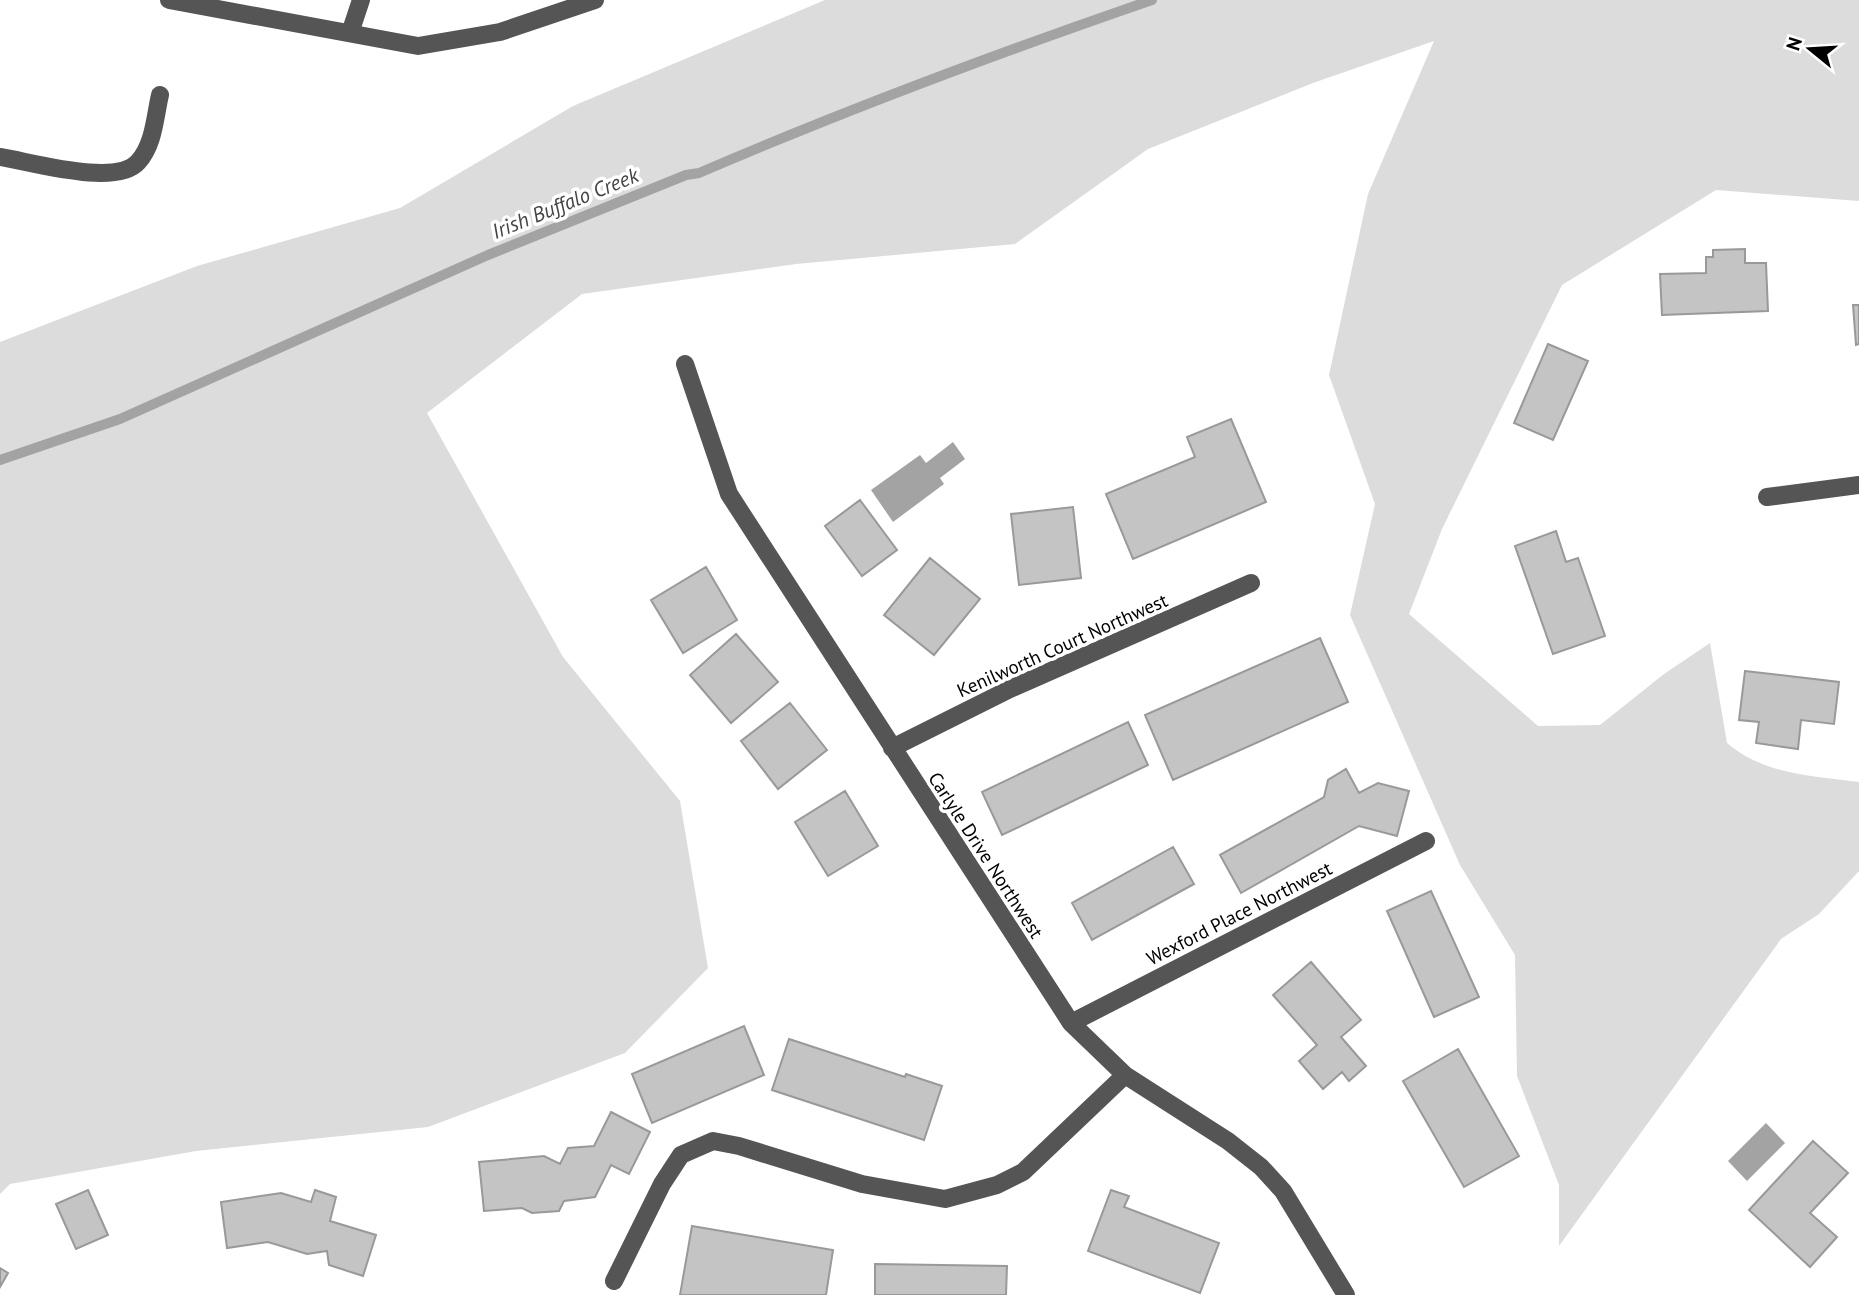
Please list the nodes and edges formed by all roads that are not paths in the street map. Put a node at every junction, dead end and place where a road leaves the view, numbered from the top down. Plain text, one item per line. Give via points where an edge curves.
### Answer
1 (169, 0) edge
2 (361, 0) edge
3 (596, 0) edge
4 (350, 33) junction
5 (160, 95) dead end
6 (0, 157) edge
7 (685, 364) dead end
8 (1859, 485) edge
9 (1767, 497) dead end
10 (1251, 583) dead end
11 (892, 748) junction
12 (1426, 841) dead end
13 (1070, 1023) junction
14 (1125, 1075) junction
15 (614, 1280) dead end
16 (1346, 1295) edge

1 - 4 street
2 - 4 street
3 - 4 street via 500,32 418,46
5 - 6 street via 149,145 128,170 102,174
7 - 11 street, Carlyle Drive Northwest via 729,494
8 - 9 street
10 - 11 street, Kenilworth Court Northwest via 1010,689
11 - 13 street, Carlyle Drive Northwest
12 - 13 street, Wexford Place Northwest
13 - 14 street, Carlyle Drive Northwest
14 - 15 street via 1023,1172 997,1185 945,1199 862,1184 713,1141 681,1155
14 - 16 street, Carlyle Drive Northwest via 1261,1167 1283,1191

